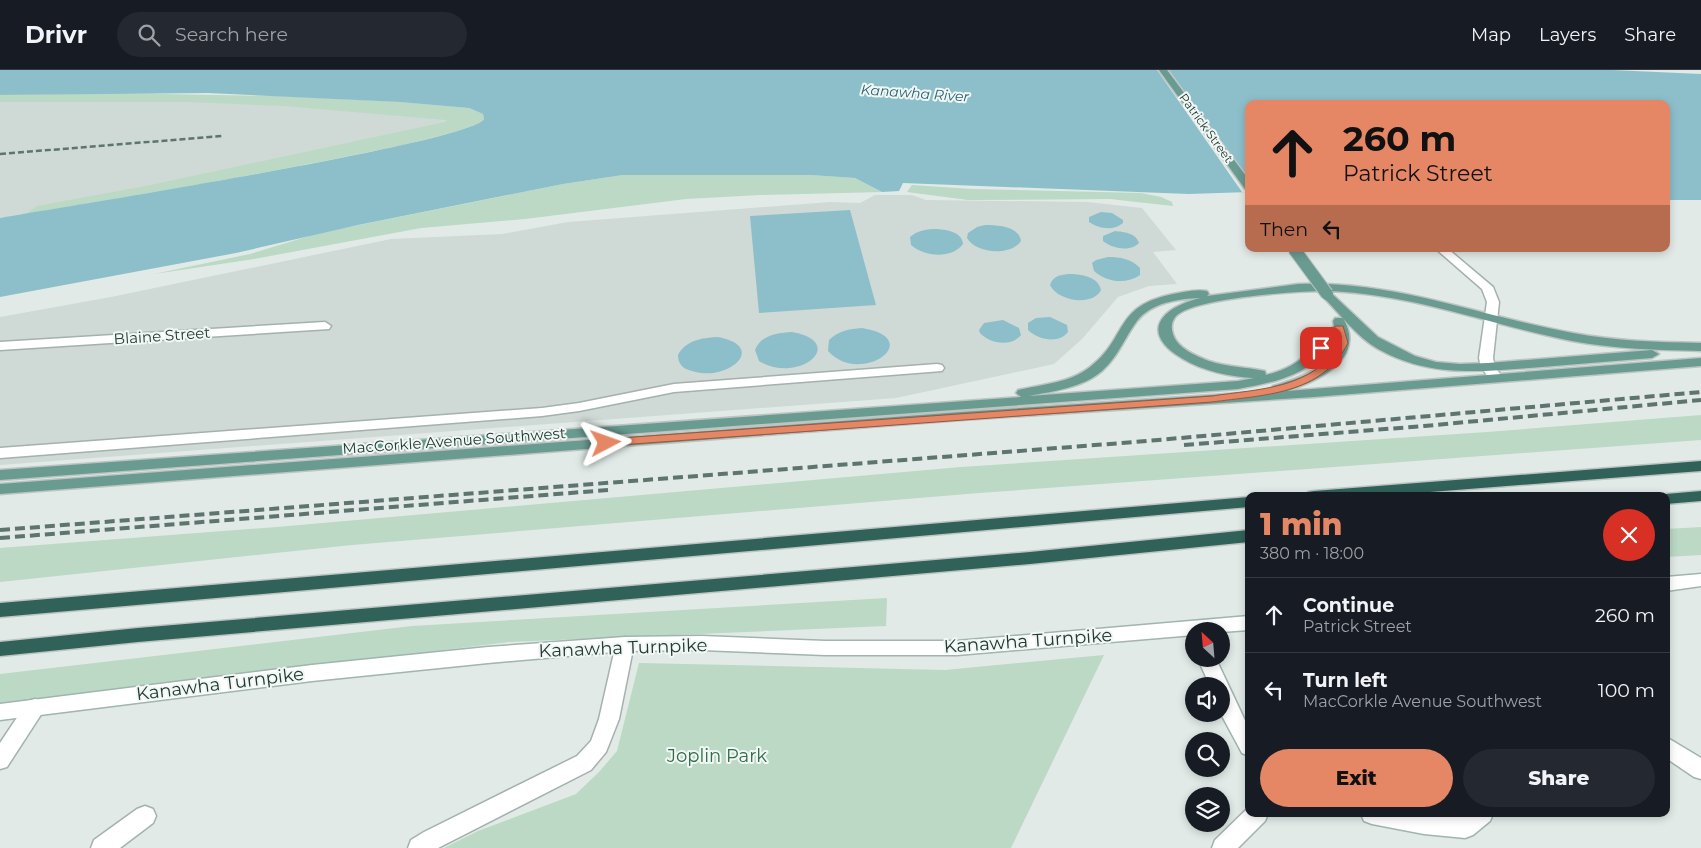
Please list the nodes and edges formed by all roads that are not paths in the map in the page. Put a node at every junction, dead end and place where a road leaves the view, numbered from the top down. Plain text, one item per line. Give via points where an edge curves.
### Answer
1 (1163, 70) edge
2 (1245, 182) edge
3 (1296, 252) edge
4 (1445, 252) edge
5 (1247, 294) junction
6 (1327, 294) junction
7 (1491, 318) junction
8 (324, 326) dead end
9 (1340, 327) junction
10 (1537, 330) junction
11 (0, 346) edge
12 (1701, 348) edge
13 (1600, 358) junction
14 (1701, 362) edge
15 (937, 368) dead end
16 (1295, 369) junction
17 (1616, 369) junction
18 (1492, 372) junction
19 (1212, 399) junction
20 (930, 408) junction
21 (0, 453) edge
22 (1701, 466) edge
23 (0, 475) edge
24 (0, 489) edge
25 (1366, 492) edge
26 (1701, 496) edge
27 (1670, 499) edge
28 (1245, 502) edge
29 (1245, 536) edge
30 (1700, 582) edge
31 (1670, 584) edge
32 (0, 610) edge
33 (1245, 623) edge
34 (1230, 625) edge
35 (1185, 630) edge
36 (625, 644) junction
37 (0, 649) edge
38 (36, 707) junction
39 (0, 712) edge
40 (1230, 712) edge
41 (1245, 741) edge
42 (1670, 749) edge
43 (0, 760) edge
44 (1701, 770) edge
45 (145, 816) dead end
46 (1254, 817) edge
47 (1388, 817) edge
48 (1478, 817) edge
49 (102, 848) edge
50 (419, 848) edge
51 (1223, 848) edge

1 - 2 main road, Patrick Street
3 - 6 main road, bridge
4 - 7 street via 1488,287 1493,302
5 - 7 main road via 1312,288 1358,289
5 - 16 main road via 1180,308 1166,322 1165,332 1185,354 1222,370 1259,374
5 - 20 main road via 1191,295 1153,304 1133,318 1107,359 1094,370 1071,381 1023,393
6 - 9 main road
6 - 18 main road via 1378,343 1410,359
7 - 10 main road
7 - 18 street via 1486,358
8 - 11 street, Blaine Street
9 - 16 main road, MacCorkle Avenue Southwest via 1310,359
9 - 19 main road via 1344,343 1328,366 1314,376 1274,390
10 - 12 main road via 1602,342
10 - 13 main road
12 - 13 main road
13 - 17 main road
13 - 18 main road
14 - 17 main road
15 - 21 street via 674,388 542,412
16 - 20 main road, MacCorkle Avenue Southwest via 1238,385
17 - 18 main road
18 - 19 main road via 1305,394
19 - 24 main road, MacCorkle Avenue Southwest
20 - 23 main road, MacCorkle Avenue Southwest
22 - 25 highway
26 - 27 highway
28 - 32 highway
29 - 37 highway
30 - 31 street
33 - 34 street, Kanawha Turnpike
35 - 36 street, Kanawha Turnpike via 957,648
36 - 38 street, Kanawha Turnpike via 312,673
36 - 50 street via 609,719 599,746 584,763
38 - 39 street, Kanawha Turnpike
38 - 43 street
40 - 41 street
42 - 44 street
45 - 49 street
46 - 51 street
47 - 48 street via 1464,828

